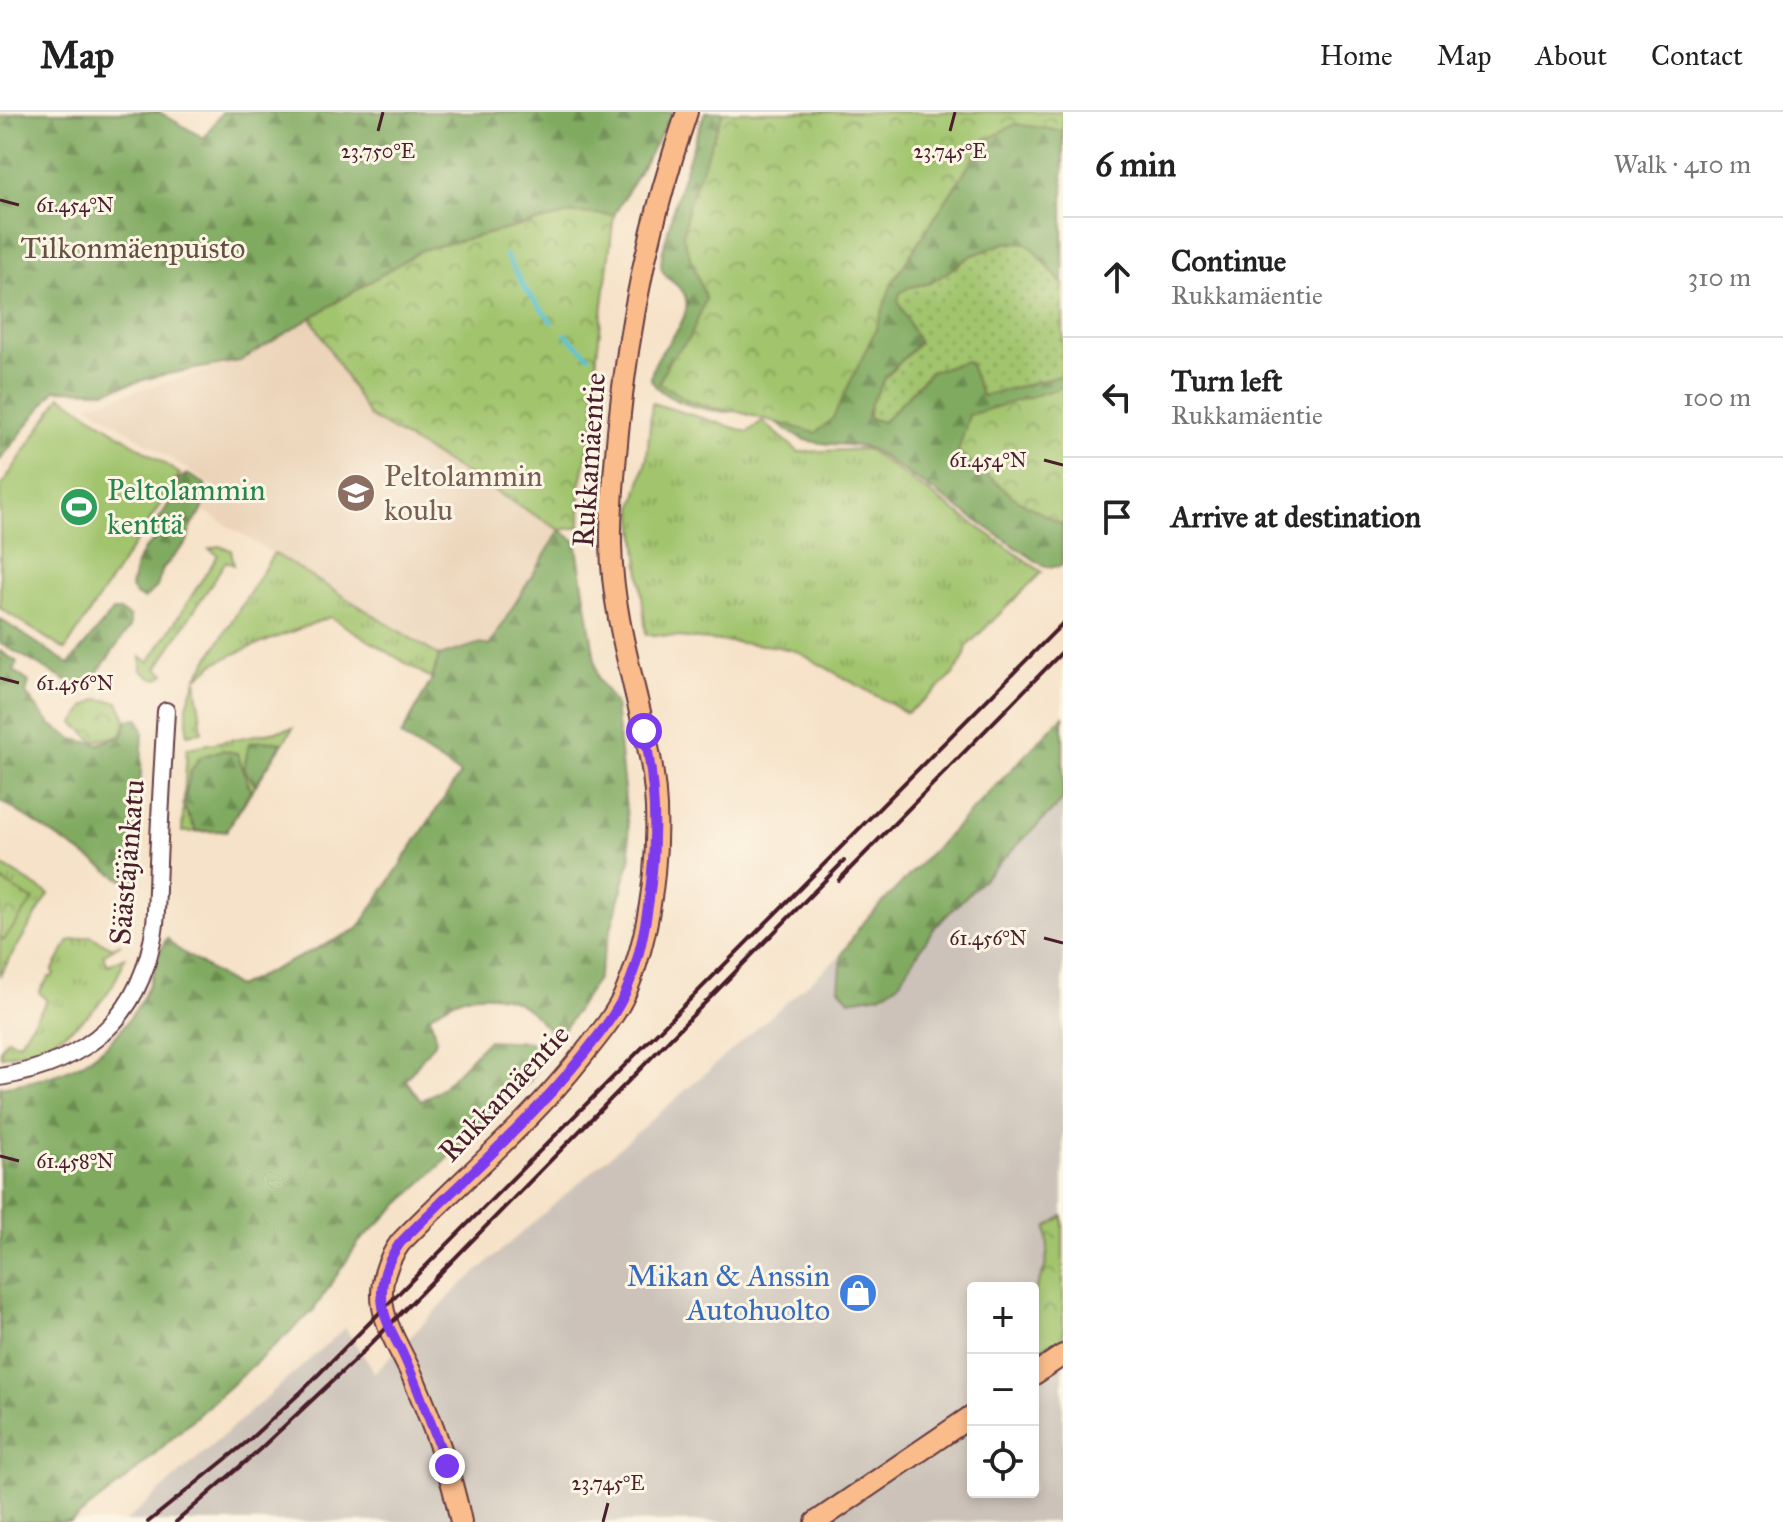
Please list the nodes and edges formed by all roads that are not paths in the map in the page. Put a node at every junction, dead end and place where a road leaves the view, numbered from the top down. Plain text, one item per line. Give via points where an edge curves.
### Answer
1 (687, 112) edge
2 (166, 711) dead end
3 (0, 1077) edge
4 (1063, 1355) edge
5 (1039, 1371) edge
6 (967, 1419) edge
7 (461, 1522) edge
8 (816, 1522) edge

1 - 7 main road, Rukkamäentie via 659,195 630,322 612,496 619,613 655,797 654,856 639,955 627,990 600,1034 514,1134 400,1243 384,1279 386,1320 442,1453
2 - 3 street, Säästäjänkatu via 155,923 140,984 122,1014 76,1053 37,1070
4 - 5 main road
6 - 8 main road

